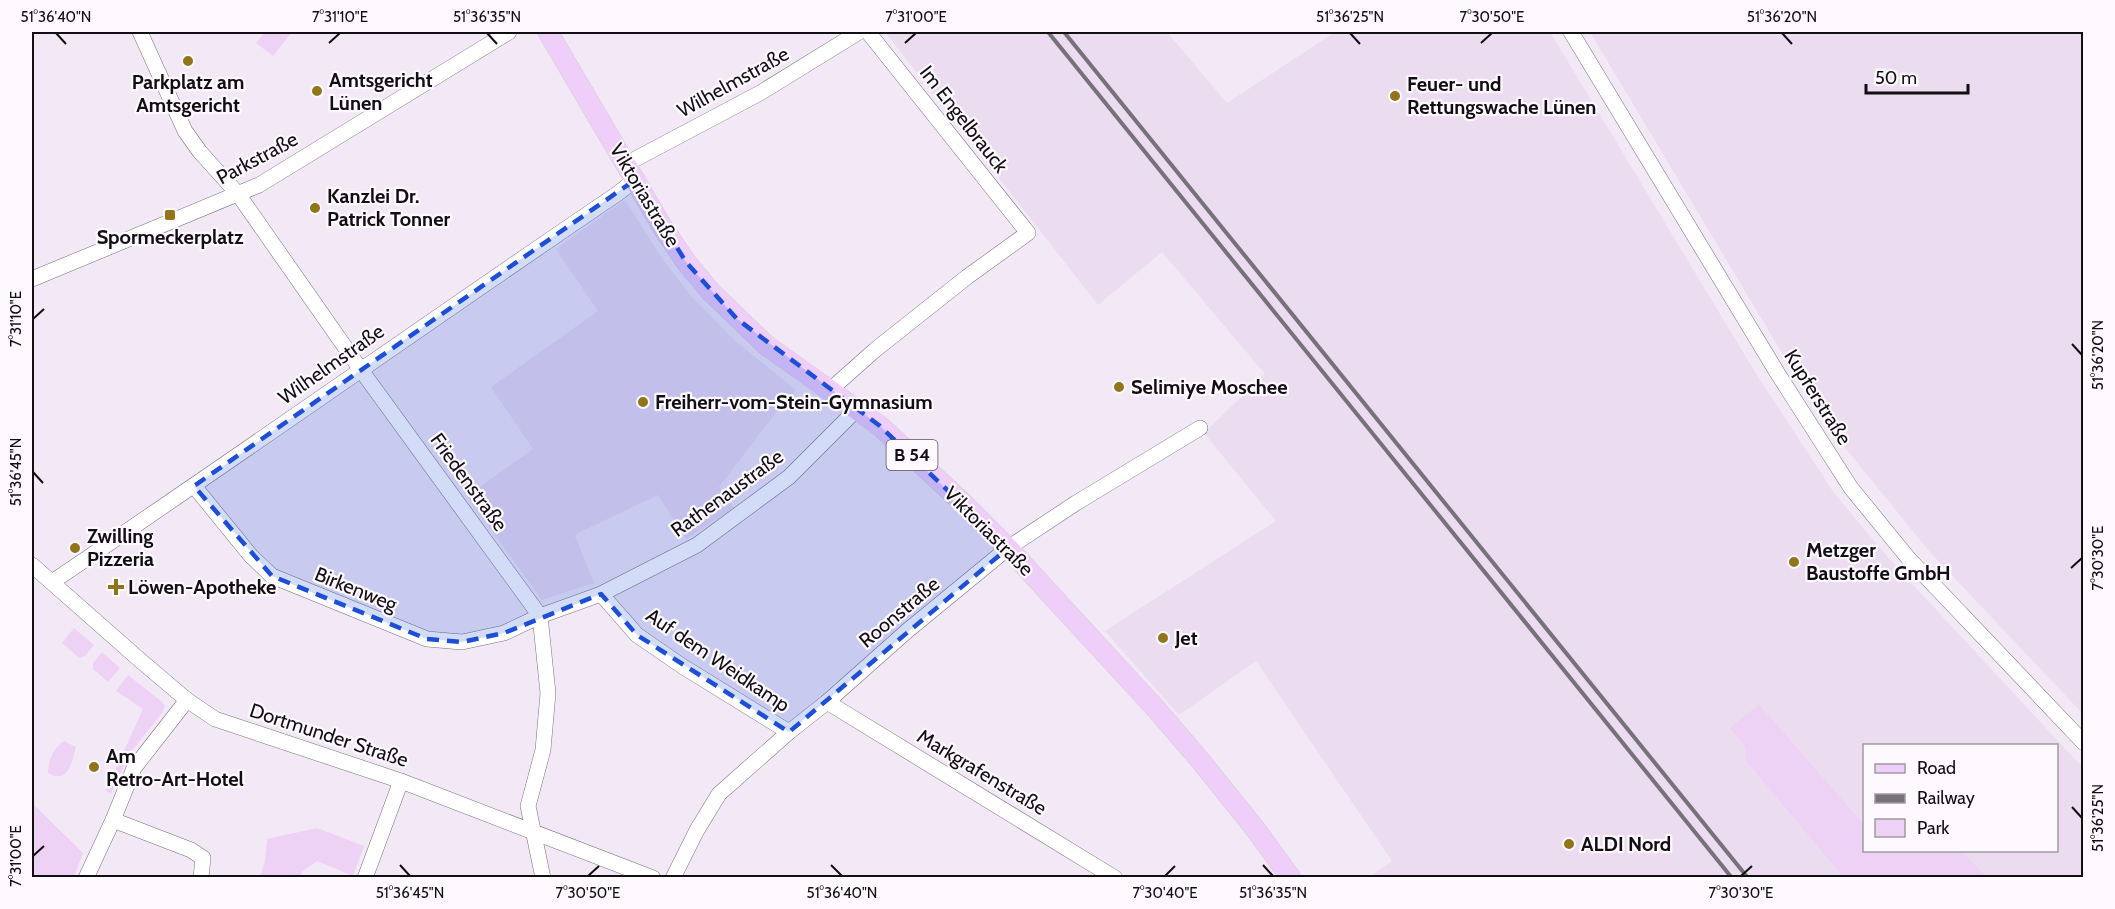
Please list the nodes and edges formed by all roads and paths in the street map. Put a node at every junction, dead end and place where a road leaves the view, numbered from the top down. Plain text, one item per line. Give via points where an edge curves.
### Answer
1 (140, 32) edge
2 (509, 32) edge
3 (548, 32) edge
4 (859, 32) edge
5 (868, 32) edge
6 (1571, 32) edge
7 (491, 38) edge
8 (630, 172) junction
9 (238, 194) junction
10 (32, 279) edge
11 (361, 370) junction
12 (830, 390) junction
13 (857, 409) junction
14 (1200, 428) dead end
15 (194, 486) junction
16 (1008, 548) junction
17 (32, 565) edge
18 (52, 582) junction
19 (601, 594) junction
20 (540, 616) junction
21 (187, 700) junction
22 (827, 702) junction
23 (789, 732) junction
24 (2084, 742) edge
25 (401, 781) junction
26 (113, 820) junction
27 (532, 831) junction
28 (86, 878) edge
29 (201, 878) edge
30 (365, 878) edge
31 (543, 878) edge
32 (653, 878) edge
33 (673, 878) edge
34 (1115, 878) edge
35 (1291, 878) edge

1 - 9 street via 185,131
2 - 7 street, Parkstraße
3 - 8 main road, Viktoriastraße / B 54
4 - 8 street, Wilhelmstraße
5 - 12 street, Im Engelbrauck via 1028,233 967,277
6 - 24 street, Kupferstraße via 1851,488 1909,559
7 - 9 street, Parkstraße via 259,185
8 - 11 street, Wilhelmstraße
8 - 12 main road, Viktoriastraße / B 54 via 681,254 711,292 766,345
9 - 10 street, Parkstraße
9 - 11 street, Friedenstraße
11 - 15 street, Wilhelmstraße
11 - 20 street, Friedenstraße
12 - 13 main road, Viktoriastraße / B 54
13 - 16 main road, Viktoriastraße / B 54 via 902,445
13 - 19 street, Rathenaustraße via 789,477 697,545
14 - 16 street, Roonstraße
15 - 18 street, Wilhelmstraße
15 - 20 street, Birkenweg via 272,576 394,627 427,639 462,642 504,633
16 - 22 street, Roonstraße
16 - 35 main road, Viktoriastraße / B 54 via 1192,750
17 - 18 street, Dortmunder Straße
18 - 21 street, Dortmunder Straße
19 - 20 street, Rathenaustraße
19 - 23 street, Auf dem Weidkamp via 637,635
20 - 27 street via 548,693 543,750 528,806
21 - 25 street, Dortmunder Straße via 215,719
21 - 26 street via 134,768
22 - 23 street, Roonstraße
22 - 34 street, Markgrafenstraße
23 - 33 street, Roonstraße via 719,794
25 - 27 street, Dortmunder Straße
25 - 30 street
26 - 28 street
26 - 29 street via 191,850 203,858
27 - 31 street
27 - 32 street, Dortmunder Straße

